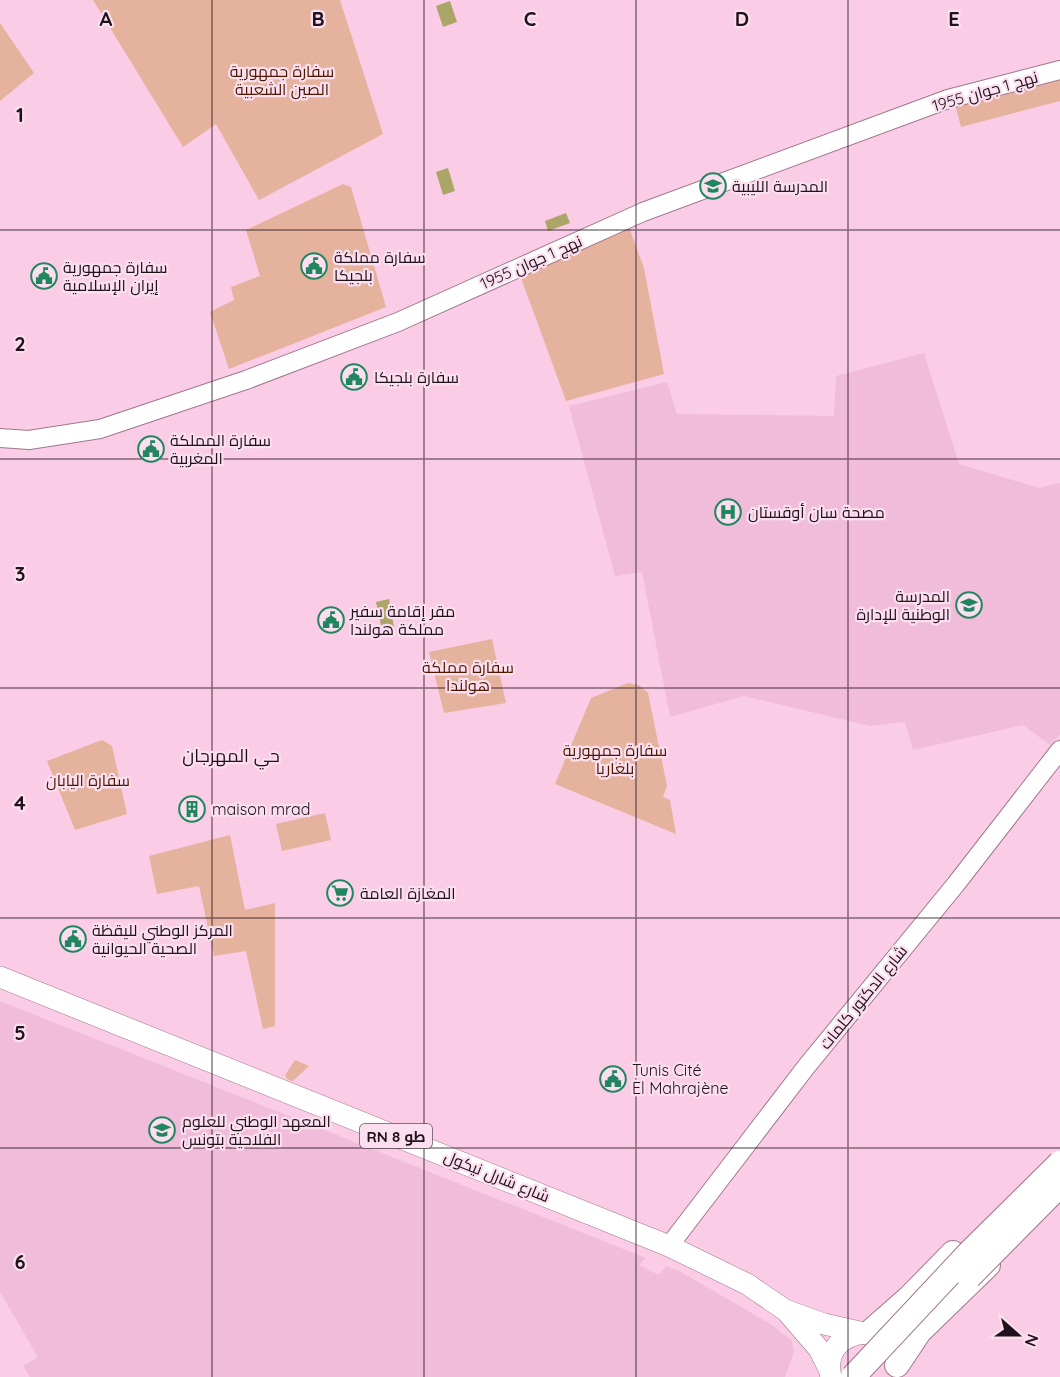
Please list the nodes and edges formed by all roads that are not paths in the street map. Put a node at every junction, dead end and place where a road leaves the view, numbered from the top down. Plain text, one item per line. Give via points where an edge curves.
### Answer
1 (1060, 70) edge
2 (0, 438) edge
3 (1060, 750) edge
4 (0, 977) edge
5 (1060, 1149) edge
6 (1060, 1163) edge
7 (1060, 1185) edge
8 (1060, 1199) edge
9 (669, 1246) junction
10 (785, 1310) junction
11 (867, 1333) junction
12 (897, 1372) edge
13 (826, 1374) edge
14 (853, 1377) edge
15 (871, 1377) edge

1 - 2 street, نهج 1 جوان 1955 via 948,99 654,208 398,322 246,380 100,429 28,440
3 - 9 street, شارع الدكتور كلمات via 806,1067
4 - 9 main road, شارع شارل نيكول / RN 8 طو
5 - 11 highway via 910,1297
6 - 14 highway, bridge
7 - 15 highway, bridge via 907,1335
8 - 12 highway via 919,1332
9 - 10 main road, شارع شارل نيكول / RN 8 طو via 747,1284
10 - 11 main road, RN 8 طو
10 - 13 main road via 812,1341
11 - 12 main road via 884,1340 891,1348
11 - 13 main road via 842,1339 830,1358

